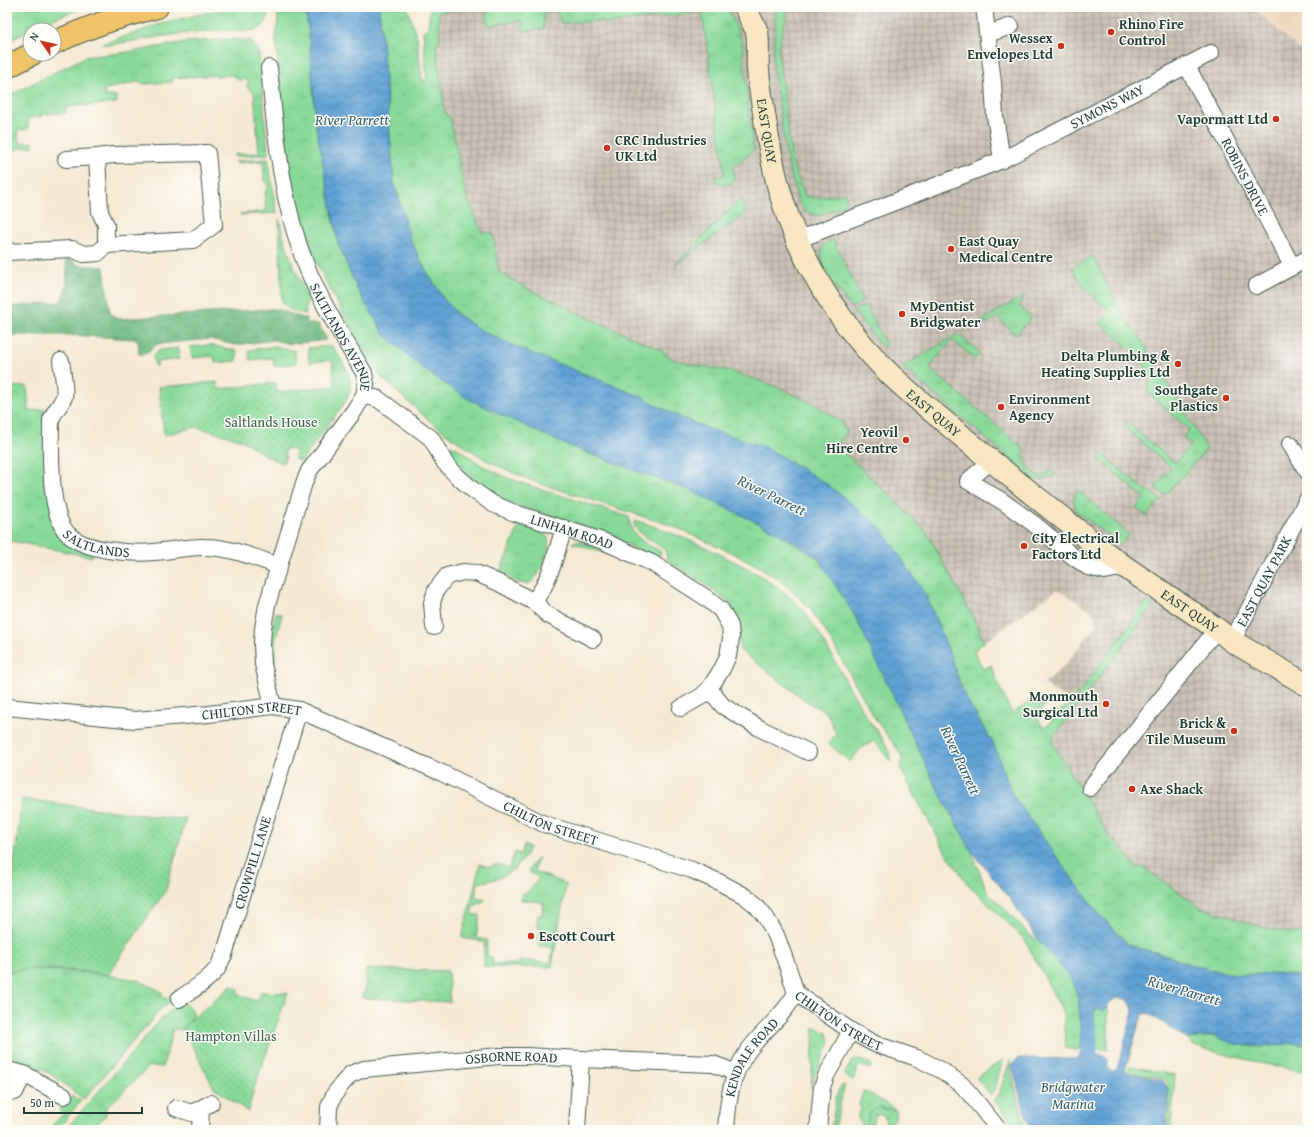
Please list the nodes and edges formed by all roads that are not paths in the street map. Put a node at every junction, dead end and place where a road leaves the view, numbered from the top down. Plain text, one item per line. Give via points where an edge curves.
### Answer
1 (157, 7) edge
2 (746, 7) edge
3 (760, 7) edge
4 (984, 7) edge
5 (1011, 26) dead end
6 (757, 32) junction
7 (988, 34) junction
8 (62, 39) edge
9 (1211, 53) dead end
10 (22, 59) edge
11 (1187, 66) junction
12 (7, 67) edge
13 (269, 68) dead end
14 (97, 157) junction
15 (66, 159) dead end
16 (1002, 160) junction
17 (797, 240) junction
18 (106, 245) junction
19 (7, 252) edge
20 (1307, 259) edge
21 (1292, 266) junction
22 (1256, 286) dead end
23 (61, 361) dead end
24 (364, 395) junction
25 (1290, 444) dead end
26 (991, 461) junction
27 (1307, 471) edge
28 (1307, 500) edge
29 (564, 528) junction
30 (279, 566) junction
31 (1125, 567) junction
32 (534, 602) junction
33 (434, 628) dead end
34 (1224, 635) junction
35 (593, 639) dead end
36 (1307, 685) edge
37 (709, 689) junction
38 (273, 706) junction
39 (7, 707) edge
40 (680, 708) dead end
41 (299, 710) junction
42 (808, 752) dead end
43 (1090, 788) dead end
44 (796, 993) junction
45 (179, 999) dead end
46 (851, 1031) junction
47 (581, 1060) junction
48 (7, 1070) edge
49 (734, 1073) junction
50 (24, 1074) junction
51 (15, 1092) dead end
52 (64, 1096) dead end
53 (176, 1108) dead end
54 (200, 1130) edge
55 (328, 1130) edge
56 (577, 1130) edge
57 (726, 1130) edge
58 (818, 1130) edge
59 (999, 1130) edge

1 - 8 main road via 89,27
2 - 6 street, EAST QUAY via 747,15
3 - 6 street
4 - 7 street
5 - 7 street
6 - 17 street, EAST QUAY via 758,70 767,132 776,178
7 - 16 street via 995,116
9 - 11 street, SYMONS WAY
10 - 12 main road
11 - 16 street, SYMONS WAY
11 - 21 street, ROBINS DRIVE
13 - 24 street, SALTLANDS AVENUE via 283,187 293,227 306,266 364,372
14 - 15 street
14 - 18 street via 100,212 106,225
14 - 18 street via 207,153 214,225 193,240
16 - 17 street, SYMONS WAY
17 - 26 street, EAST QUAY via 816,278 863,346 902,385
18 - 19 street via 98,253 84,254 72,249
20 - 21 street
21 - 22 street
23 - 30 street, SALTLANDS via 64,396 51,420 52,477 56,507 66,532 83,544 107,550 154,552 205,546
24 - 29 street, LINHAM ROAD via 378,399 431,438 445,463 457,476 493,504
24 - 30 street, SALTLANDS AVENUE via 309,471
25 - 27 street
26 - 31 street, EAST QUAY
26 - 31 street via 968,481 1028,519 1088,567 1104,571
28 - 34 street, EAST QUAY PARK
29 - 32 street via 552,567
29 - 37 street, LINHAM ROAD via 603,541 652,564 721,610 730,626 731,638 728,656
30 - 38 street, SALTLANDS AVENUE via 267,606 262,644 263,664
31 - 34 street, EAST QUAY
32 - 33 street via 476,573 463,572 447,576 436,590 432,603
32 - 35 street via 548,615
34 - 36 street, EAST QUAY
34 - 43 street, EAST QUAY PARK
37 - 40 street, LINHAM ROAD via 702,696
37 - 42 street via 723,706 761,729
38 - 39 street, CHILTON STREET via 135,720
38 - 41 street, CHILTON STREET
41 - 44 street, CHILTON STREET via 442,773 544,824 692,870 744,896 756,905 776,935
41 - 45 street, CROWPILL LANE via 224,954 211,976
44 - 46 street, CHILTON STREET
44 - 49 street, KENDALE ROAD via 789,1006 744,1055
46 - 58 street via 822,1087
46 - 59 street, CHILTON STREET via 875,1044 917,1058 941,1070 972,1095
47 - 49 street, OSBORNE ROAD via 713,1064
47 - 55 street, OSBORNE ROAD via 499,1056 364,1069 351,1074 334,1095 329,1107
47 - 56 street
48 - 50 street
49 - 57 street, KENDALE ROAD
50 - 51 street
50 - 52 street
53 - 54 street via 192,1113 206,1106

